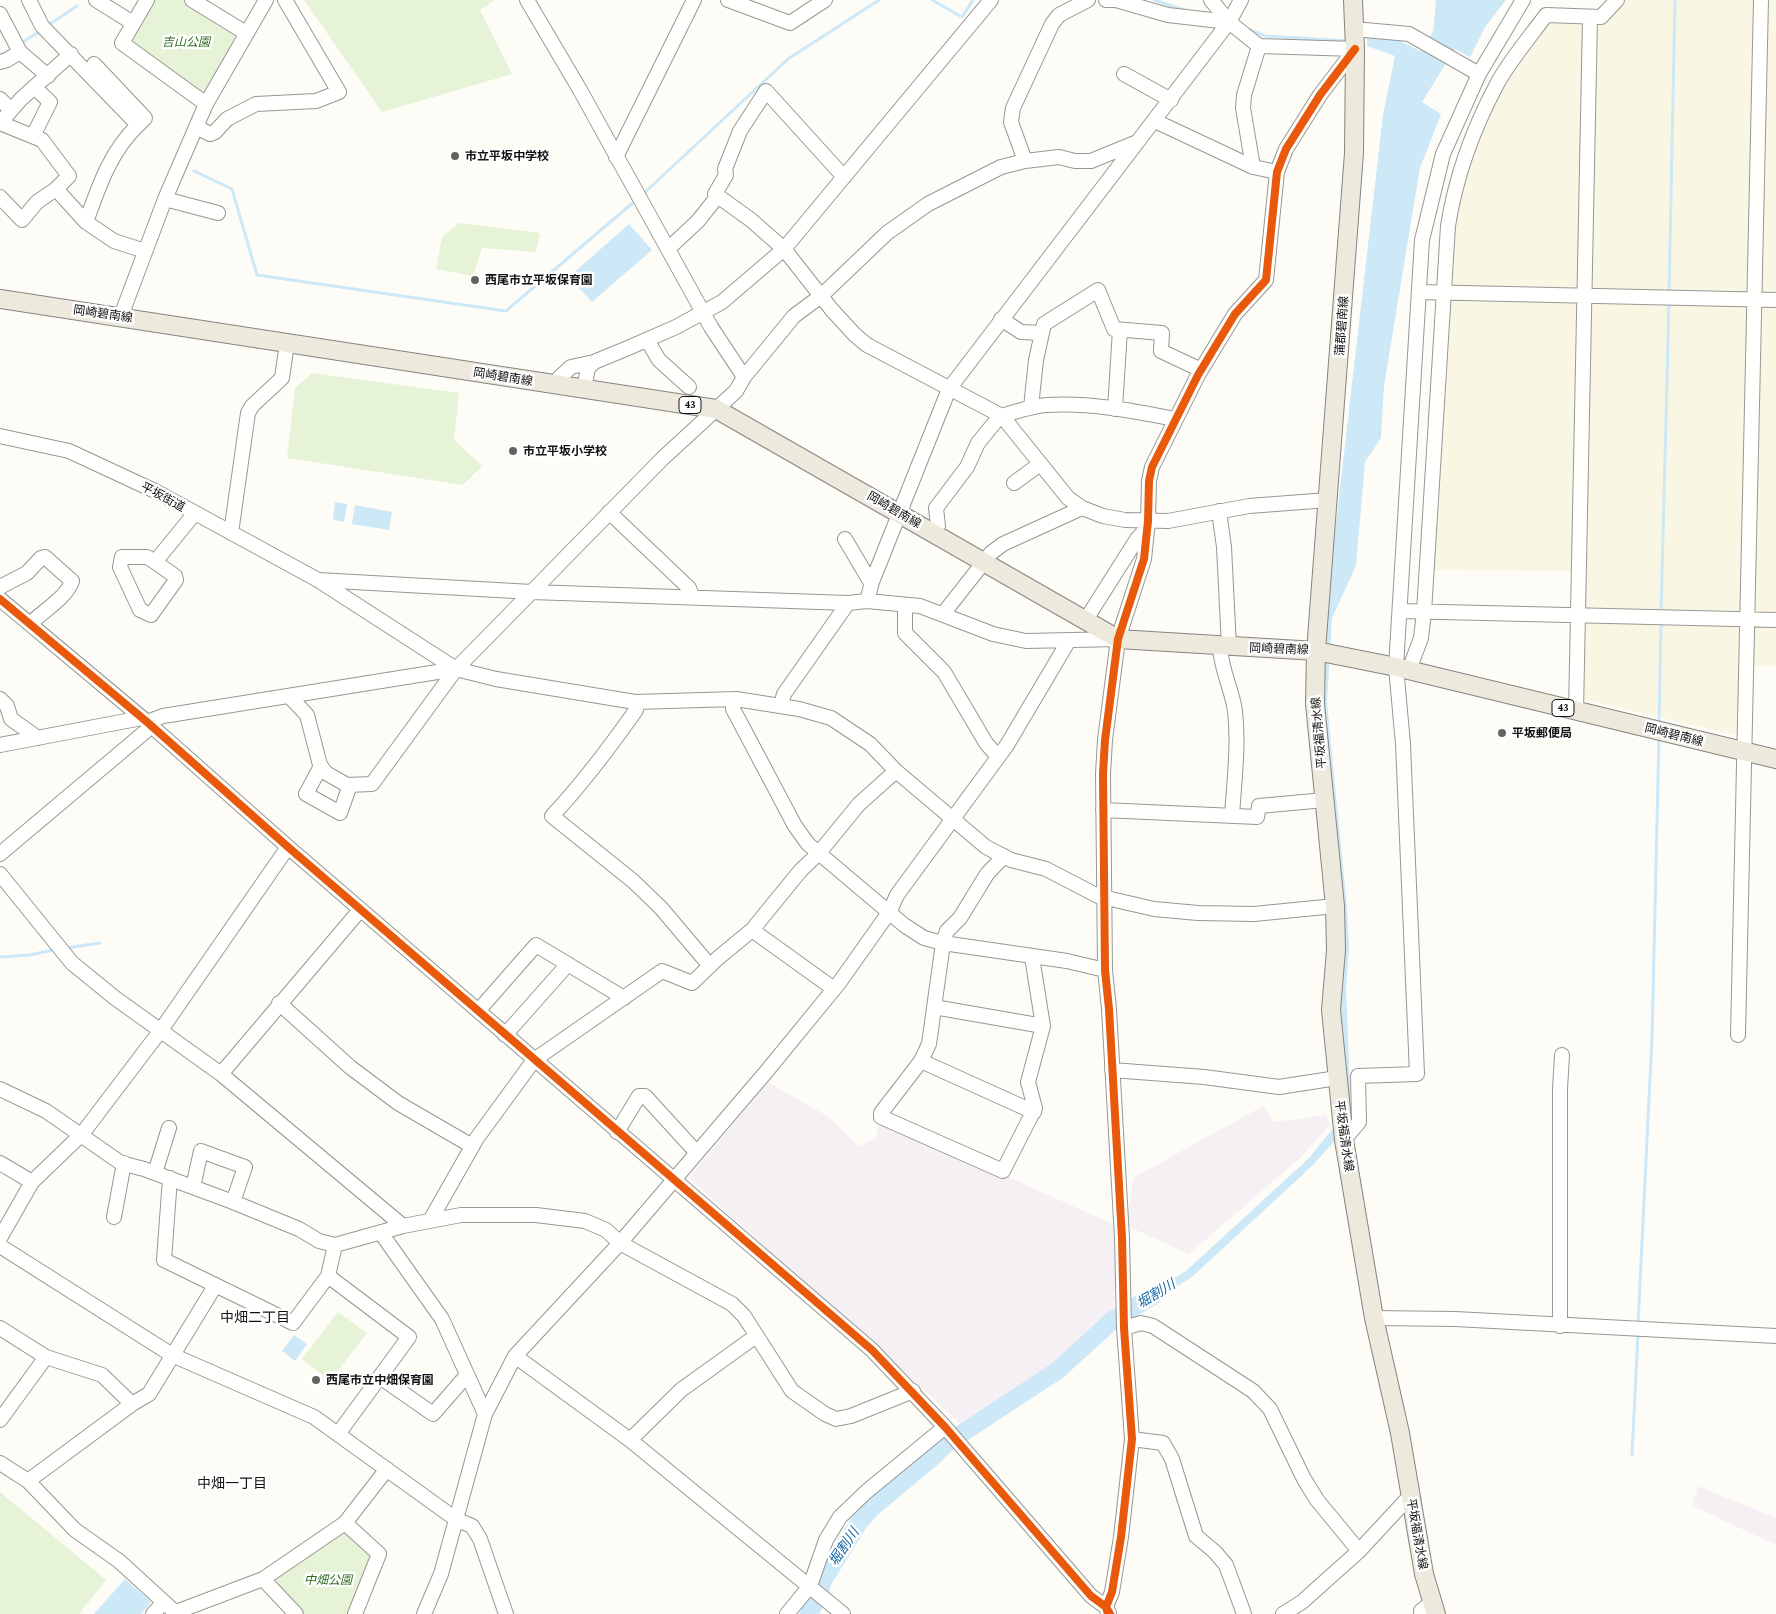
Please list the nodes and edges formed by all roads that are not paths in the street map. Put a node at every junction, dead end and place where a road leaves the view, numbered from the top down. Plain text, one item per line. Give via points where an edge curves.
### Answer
1 (29, 0) edge
2 (96, 0) edge
3 (147, 0) edge
4 (266, 0) edge
5 (285, 0) edge
6 (527, 0) edge
7 (694, 0) edge
8 (728, 0) edge
9 (825, 0) edge
10 (991, 0) edge
11 (1088, 0) edge
12 (1106, 0) edge
13 (1211, 0) edge
14 (1241, 0) edge
15 (1353, 0) edge
16 (1523, 0) edge
17 (1617, 0) edge
18 (1761, 0) edge
19 (197, 1) edge
20 (0, 14) edge
21 (1590, 18) junction
22 (1229, 22) junction
23 (133, 23) junction
24 (1354, 29) junction
25 (246, 33) junction
26 (1258, 46) junction
27 (1355, 49) junction
28 (20, 52) junction
29 (70, 54) junction
30 (0, 62) edge
31 (1124, 74) dead end
32 (1479, 74) junction
33 (48, 76) junction
34 (34, 88) junction
35 (0, 99) edge
36 (1171, 100) junction
37 (206, 104) junction
38 (11, 110) junction
39 (1155, 121) junction
40 (0, 123) edge
41 (196, 127) junction
42 (33, 136) junction
43 (1135, 143) junction
44 (616, 157) junction
45 (1025, 161) junction
46 (1253, 167) junction
47 (1277, 172) junction
48 (844, 177) junction
49 (56, 189) junction
50 (0, 197) edge
51 (717, 197) junction
52 (165, 199) junction
53 (218, 213) dead end
54 (86, 222) junction
55 (668, 249) junction
56 (784, 249) junction
57 (145, 251) junction
58 (1419, 292) junction
59 (1444, 293) junction
60 (822, 296) junction
61 (1584, 296) junction
62 (0, 299) edge
63 (1754, 299) junction
64 (1776, 300) edge
65 (703, 312) junction
66 (121, 316) junction
67 (1001, 319) junction
68 (1120, 330) junction
69 (1042, 333) junction
70 (647, 340) junction
71 (287, 343) junction
72 (594, 362) junction
73 (1201, 370) junction
74 (744, 377) junction
75 (558, 385) junction
76 (688, 387) dead end
77 (584, 389) junction
78 (949, 389) junction
79 (1031, 408) junction
80 (716, 409) junction
81 (1115, 409) junction
82 (1001, 416) junction
83 (1175, 419) junction
84 (0, 436) edge
85 (1040, 464) junction
86 (1014, 483) dead end
87 (1328, 500) junction
88 (1082, 508) junction
89 (1219, 511) junction
90 (609, 512) junction
91 (195, 513) junction
92 (900, 513) junction
93 (1148, 525) junction
94 (231, 533) junction
95 (934, 533) junction
96 (845, 539) dead end
97 (155, 562) junction
98 (983, 562) junction
99 (318, 580) junction
100 (872, 583) junction
101 (0, 587) edge
102 (532, 592) junction
103 (692, 596) junction
104 (0, 600) edge
105 (867, 601) junction
106 (848, 603) junction
107 (905, 605) junction
108 (1400, 611) junction
109 (1424, 612) junction
110 (943, 614) junction
111 (1578, 617) junction
112 (1746, 620) junction
113 (1776, 620) edge
114 (1085, 621) junction
115 (30, 624) junction
116 (1118, 639) junction
117 (1068, 642) junction
118 (1225, 647) junction
119 (1321, 652) junction
120 (456, 669) junction
121 (1402, 669) junction
122 (290, 697) junction
123 (0, 699) edge
124 (732, 700) junction
125 (638, 702) junction
126 (781, 706) junction
127 (1576, 712) junction
128 (147, 722) junction
129 (38, 738) junction
130 (0, 745) edge
131 (1743, 752) junction
132 (998, 757) junction
133 (1776, 759) edge
134 (321, 766) junction
135 (896, 771) junction
136 (350, 785) junction
137 (1325, 800) junction
138 (1103, 810) junction
139 (1232, 816) junction
140 (952, 820) junction
141 (288, 847) junction
142 (0, 854) edge
143 (818, 854) junction
144 (1004, 856) junction
145 (0, 874) edge
146 (1104, 898) junction
147 (1335, 906) junction
148 (360, 910) junction
149 (890, 911) junction
150 (752, 930) junction
151 (943, 943) junction
152 (1032, 957) junction
153 (568, 964) junction
154 (710, 966) junction
155 (1105, 970) junction
156 (834, 989) junction
157 (624, 998) junction
158 (279, 1003) junction
159 (934, 1007) junction
160 (478, 1011) junction
161 (1043, 1026) junction
162 (161, 1030) junction
163 (505, 1035) junction
164 (1738, 1035) dead end
165 (1562, 1055) dead end
166 (534, 1060) junction
167 (920, 1061) junction
168 (1112, 1070) junction
169 (221, 1074) junction
170 (1337, 1078) junction
171 (0, 1089) edge
172 (1034, 1112) junction
173 (169, 1128) dead end
174 (617, 1132) junction
175 (82, 1134) junction
176 (1344, 1140) junction
177 (472, 1146) junction
178 (698, 1153) junction
179 (0, 1163) edge
180 (124, 1163) junction
181 (155, 1172) junction
182 (170, 1178) junction
183 (674, 1181) junction
184 (32, 1182) junction
185 (193, 1187) junction
186 (233, 1202) junction
187 (114, 1217) dead end
188 (431, 1219) junction
189 (403, 1226) junction
190 (381, 1233) junction
191 (0, 1238) edge
192 (620, 1243) junction
193 (335, 1245) junction
194 (0, 1246) edge
195 (328, 1276) junction
196 (215, 1286) junction
197 (1374, 1318) junction
198 (1560, 1326) junction
199 (0, 1328) edge
200 (1124, 1328) junction
201 (756, 1336) junction
202 (1776, 1336) edge
203 (172, 1355) junction
204 (515, 1356) junction
205 (46, 1358) junction
206 (467, 1375) junction
207 (380, 1377) junction
208 (913, 1391) junction
209 (5, 1402) edge
210 (132, 1404) junction
211 (485, 1414) junction
212 (0, 1420) edge
213 (945, 1427) junction
214 (338, 1434) junction
215 (1132, 1439) junction
216 (630, 1440) junction
217 (0, 1463) edge
218 (387, 1469) junction
219 (28, 1481) junction
220 (1410, 1496) junction
221 (457, 1520) junction
222 (345, 1523) junction
223 (1359, 1551) junction
224 (263, 1579) junction
225 (810, 1586) junction
226 (164, 1602) junction
227 (1430, 1610) edge
228 (1105, 1612) edge
229 (176, 1613) edge
230 (153, 1614) edge
231 (296, 1614) edge
232 (355, 1614) edge
233 (424, 1614) edge
234 (506, 1614) edge
235 (787, 1614) edge
236 (843, 1614) edge
237 (1244, 1614) edge
238 (1283, 1614) edge

1 - 29 street via 42,26
2 - 23 street
3 - 23 street
4 - 25 street
5 - 41 street via 339,92 316,101 256,104 226,119 210,134
6 - 44 street
7 - 44 street
8 - 9 street via 790,23
10 - 48 street
11 - 45 street via 1059,15 1052,24 1013,108 1011,122
12 - 22 street via 1175,16
13 - 22 street
14 - 22 street
15 - 24 main road, 蒲郡碧南線
16 - 32 street
17 - 21 street via 1601,17
18 - 63 street
19 - 25 street
20 - 28 street
21 - 59 street via 1546,15 1498,83 1467,146 1453,194
21 - 61 street
22 - 26 street
22 - 36 street
23 - 37 street via 122,43
24 - 27 main road, 蒲郡碧南線
24 - 32 street via 1409,34
25 - 37 street
26 - 27 street
26 - 46 street via 1243,108
27 - 47 street via 1286,149
27 - 87 main road, 蒲郡碧南線 via 1354,162
28 - 30 street
28 - 33 street
29 - 33 street
29 - 54 street via 96,72 140,122 113,154
31 - 36 street
32 - 58 street via 1443,154 1430,198 1422,240
33 - 34 street
34 - 38 street
34 - 42 street via 50,102
35 - 38 street
36 - 39 street
37 - 41 street
38 - 40 street
39 - 43 street
39 - 46 street
40 - 42 street
41 - 52 street
42 - 49 street via 42,140 69,176
43 - 45 street via 1091,161 1075,162 1059,157
43 - 67 street
44 - 55 street
45 - 60 street via 974,179 917,211 887,233
46 - 47 street
47 - 73 street via 1266,280 1235,314
48 - 51 street via 766,91 740,131 728,159 726,174 715,194
48 - 56 street
49 - 50 street via 37,202 22,220
49 - 54 street
51 - 55 street via 698,221
51 - 56 street via 752,220
52 - 53 street
52 - 57 street
54 - 57 street via 114,241
55 - 65 street
56 - 60 street
56 - 65 street via 722,302
57 - 66 street
58 - 59 street
58 - 108 street
59 - 61 street
59 - 109 street
60 - 74 street via 794,316
60 - 78 street via 866,345
61 - 63 street
61 - 111 street
62 - 66 main road, 岡崎碧南線 / 43
63 - 64 street
63 - 112 street
65 - 70 street
65 - 74 street
66 - 71 main road, 岡崎碧南線 / 43
67 - 69 street via 1021,332
67 - 78 street
68 - 69 street via 1111,326 1098,290 1047,321
68 - 73 street via 1162,333 1161,350
68 - 81 street
69 - 79 street
70 - 72 street
70 - 76 street via 659,360
71 - 75 main road, 岡崎碧南線 / 43
71 - 94 street via 282,378 248,412
72 - 75 street via 571,367
72 - 77 street via 588,368
73 - 83 street
74 - 80 street via 736,391
75 - 77 main road, 岡崎碧南線 / 43
77 - 80 main road, 岡崎碧南線 / 43
78 - 82 street
78 - 92 street
79 - 81 street via 1062,405
79 - 82 street
80 - 90 street
80 - 92 main road, 岡崎碧南線 / 43
81 - 83 street
82 - 85 street
82 - 95 street via 978,443 967,467 936,508 938,526
83 - 93 street via 1152,467
84 - 91 street, 平坂街道 via 69,451
85 - 86 street
85 - 88 street via 1056,487
87 - 89 street
87 - 119 main road, 蒲郡碧南線
88 - 93 street via 1103,516
88 - 98 street via 1003,544
89 - 93 street
89 - 118 street via 1224,547
90 - 102 street
90 - 103 street via 689,588
91 - 94 street, 平坂街道
91 - 97 street
92 - 95 main road, 岡崎碧南線 / 43
92 - 100 street
93 - 114 street
93 - 116 street via 1144,559
94 - 99 street, 平坂街道
95 - 98 main road, 岡崎碧南線 / 43
96 - 100 street
97 - 97 street via 176,580 151,615 140,610 120,567 122,557 148,557
98 - 110 street
98 - 114 main road, 岡崎碧南線 / 43
99 - 102 street
99 - 120 street, 平坂街道
100 - 105 street
101 - 115 street via 27,573 45,557 72,581 67,594
102 - 103 street
102 - 120 street
103 - 106 street
104 - 115 street
105 - 106 street
105 - 107 street
106 - 126 street via 784,694
107 - 110 street
107 - 132 street via 905,633 944,672 986,743
108 - 109 street
108 - 121 street
109 - 111 street
109 - 121 street via 1421,638
110 - 117 street via 1008,638
111 - 112 street
111 - 127 street
112 - 113 street
112 - 131 street
114 - 116 main road, 岡崎碧南線 / 43
115 - 128 street
116 - 117 street
116 - 118 main road, 岡崎碧南線 / 43
116 - 138 street via 1105,740
117 - 132 street
118 - 119 main road, 岡崎碧南線 / 43
118 - 139 street via 1223,672 1234,709 1237,740
119 - 121 main road, 岡崎碧南線 / 43
119 - 137 main road, 平坂福清水線 via 1315,704
120 - 122 street
120 - 125 street via 496,679
120 - 136 street via 372,784
121 - 127 main road, 岡崎碧南線 / 43
121 - 176 street via 1417,1074 1358,1076 1359,1122
122 - 128 street via 163,716
122 - 134 street via 307,715
123 - 129 street via 8,706 11,719
124 - 125 street
124 - 126 street
124 - 143 street via 733,709 785,809
125 - 154 street via 636,710 581,785 552,816 633,881 661,908
126 - 135 street via 831,718 870,744
127 - 131 main road, 岡崎碧南線 / 43
128 - 129 street
128 - 141 street
128 - 142 street
129 - 130 street
131 - 133 main road, 岡崎碧南線 / 43
131 - 164 street
132 - 140 street
134 - 136 street via 326,773
134 - 136 street via 306,794 340,813
135 - 140 street
135 - 143 street via 860,804
137 - 139 street via 1274,803 1259,806 1257,817
137 - 147 main road, 平坂福清水線
138 - 139 street
138 - 146 street
140 - 144 street via 986,847
140 - 149 street
141 - 148 street
141 - 162 street
143 - 149 street
143 - 150 street
144 - 146 street via 1046,869
144 - 151 street via 987,874 960,918 947,931
145 - 162 street via 72,963
146 - 147 street via 1154,909 1198,913 1254,914
146 - 155 street
147 - 170 main road, 平坂福清水線 via 1336,950 1331,1010
148 - 158 street
148 - 160 street
149 - 151 street via 924,938
149 - 156 street
150 - 154 street
150 - 156 street
151 - 152 street
151 - 159 street
152 - 155 street
152 - 161 street
153 - 157 street
153 - 160 street via 536,945
153 - 163 street
154 - 157 street via 692,983 662,971
155 - 168 street
156 - 178 street
157 - 166 street
158 - 169 street
158 - 177 street via 350,1067 398,1103
159 - 161 street
159 - 167 street via 930,1044
160 - 163 street
161 - 172 street via 1028,1082
162 - 169 street
162 - 175 street
163 - 166 street
165 - 198 street
166 - 174 street
166 - 177 street
167 - 172 street
167 - 172 street via 881,1117 1002,1171
168 - 170 street via 1279,1087
168 - 200 street
169 - 189 street
170 - 176 main road, 平坂福清水線
171 - 175 street via 46,1111
173 - 181 street
174 - 178 street via 640,1096 645,1096
174 - 183 street
175 - 180 street
175 - 184 street
176 - 197 main road, 平坂福清水線
177 - 188 street
178 - 183 street
179 - 184 street
180 - 181 street
180 - 187 street
181 - 182 street
182 - 185 street
182 - 196 street via 164,1260
183 - 192 street
183 - 208 street via 872,1350
184 - 191 street
185 - 186 street
185 - 186 street via 201,1151 245,1167
186 - 193 street
188 - 189 street
188 - 192 street via 461,1215 536,1216 585,1221 606,1230
189 - 190 street
190 - 193 street
190 - 206 street via 442,1319
192 - 201 street via 732,1304
192 - 204 street
193 - 195 street
194 - 203 street
195 - 196 street via 293,1323
195 - 207 street via 410,1337
196 - 203 street
197 - 198 street via 1455,1318
197 - 220 main road, 平坂福清水線 via 1400,1432
198 - 202 street
199 - 205 street
200 - 215 street
200 - 223 street via 1141,1323 1152,1326 1253,1391 1270,1408 1313,1493
201 - 208 street via 792,1391 836,1419
201 - 216 street via 681,1390
203 - 210 street via 149,1394
203 - 214 street via 314,1417
204 - 211 street
204 - 216 street
205 - 209 street
205 - 210 street via 102,1375
206 - 207 street via 433,1414
206 - 211 street
207 - 214 street
208 - 213 street
209 - 212 street
210 - 219 street
211 - 221 street
213 - 225 street via 840,1516 826,1540
213 - 228 street
214 - 218 street
215 - 228 street via 1121,1537 1112,1592
215 - 237 street via 1163,1443 1172,1459 1196,1536 1226,1565
216 - 225 street
217 - 219 street
218 - 221 street
218 - 222 street
219 - 226 street via 75,1530 119,1561
220 - 223 street
220 - 227 main road, 平坂福清水線
221 - 233 street via 441,1574
221 - 234 street via 472,1526 480,1539
222 - 224 street
222 - 232 street via 379,1554
223 - 238 street via 1302,1602
224 - 229 street
224 - 231 street
225 - 235 street
225 - 236 street
226 - 229 street
226 - 230 street

